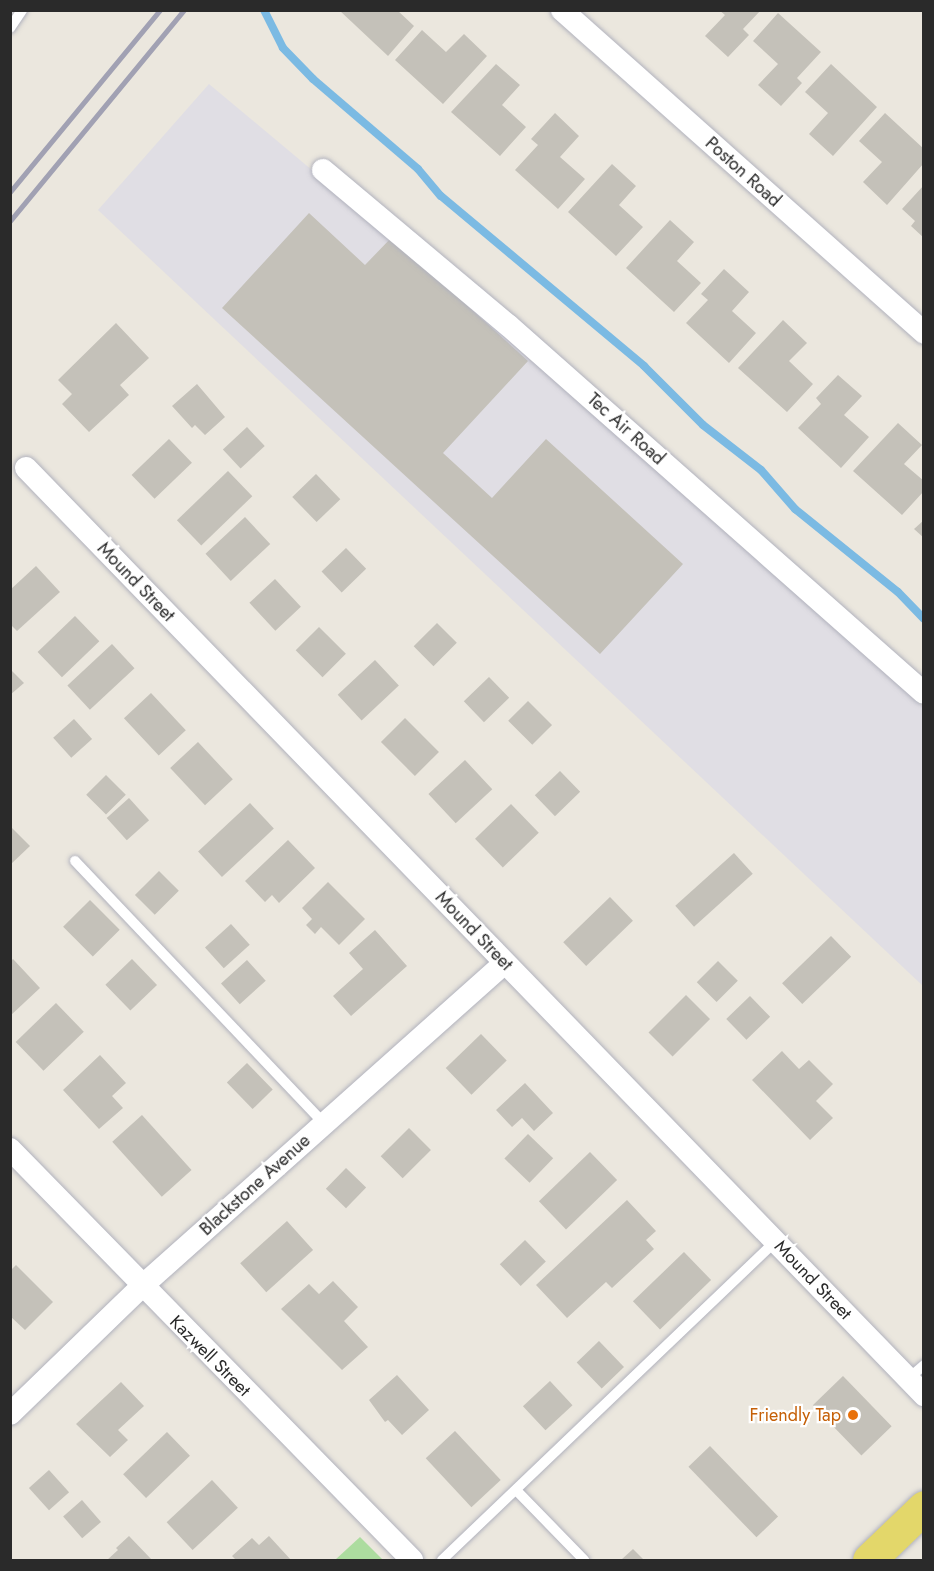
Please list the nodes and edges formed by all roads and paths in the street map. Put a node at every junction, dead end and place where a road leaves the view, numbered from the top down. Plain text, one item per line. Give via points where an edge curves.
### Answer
1 (22, 10) edge
2 (562, 10) edge
3 (10, 28) edge
4 (323, 170) dead end
5 (924, 333) edge
6 (26, 468) dead end
7 (924, 693) edge
8 (75, 861) dead end
9 (505, 963) junction
10 (324, 1123) junction
11 (10, 1149) edge
12 (775, 1242) junction
13 (141, 1287) junction
14 (918, 1380) edge
15 (10, 1414) edge
16 (516, 1490) junction
17 (924, 1507) edge
18 (411, 1560) edge
19 (442, 1560) edge
20 (584, 1560) edge
21 (869, 1560) edge

1 - 3 lane
2 - 5 street, Poston Road
4 - 7 street, Tec Air Road via 508,325
6 - 9 street, Mound Street
8 - 10 lane
9 - 10 street, Blackstone Avenue
9 - 12 street, Mound Street
10 - 13 street, Blackstone Avenue
11 - 13 street, Kazwell Street
12 - 14 street, Mound Street
12 - 16 lane
13 - 15 street, Blackstone Avenue
13 - 18 street, Kazwell Street
16 - 19 lane
16 - 20 lane
17 - 21 main road

